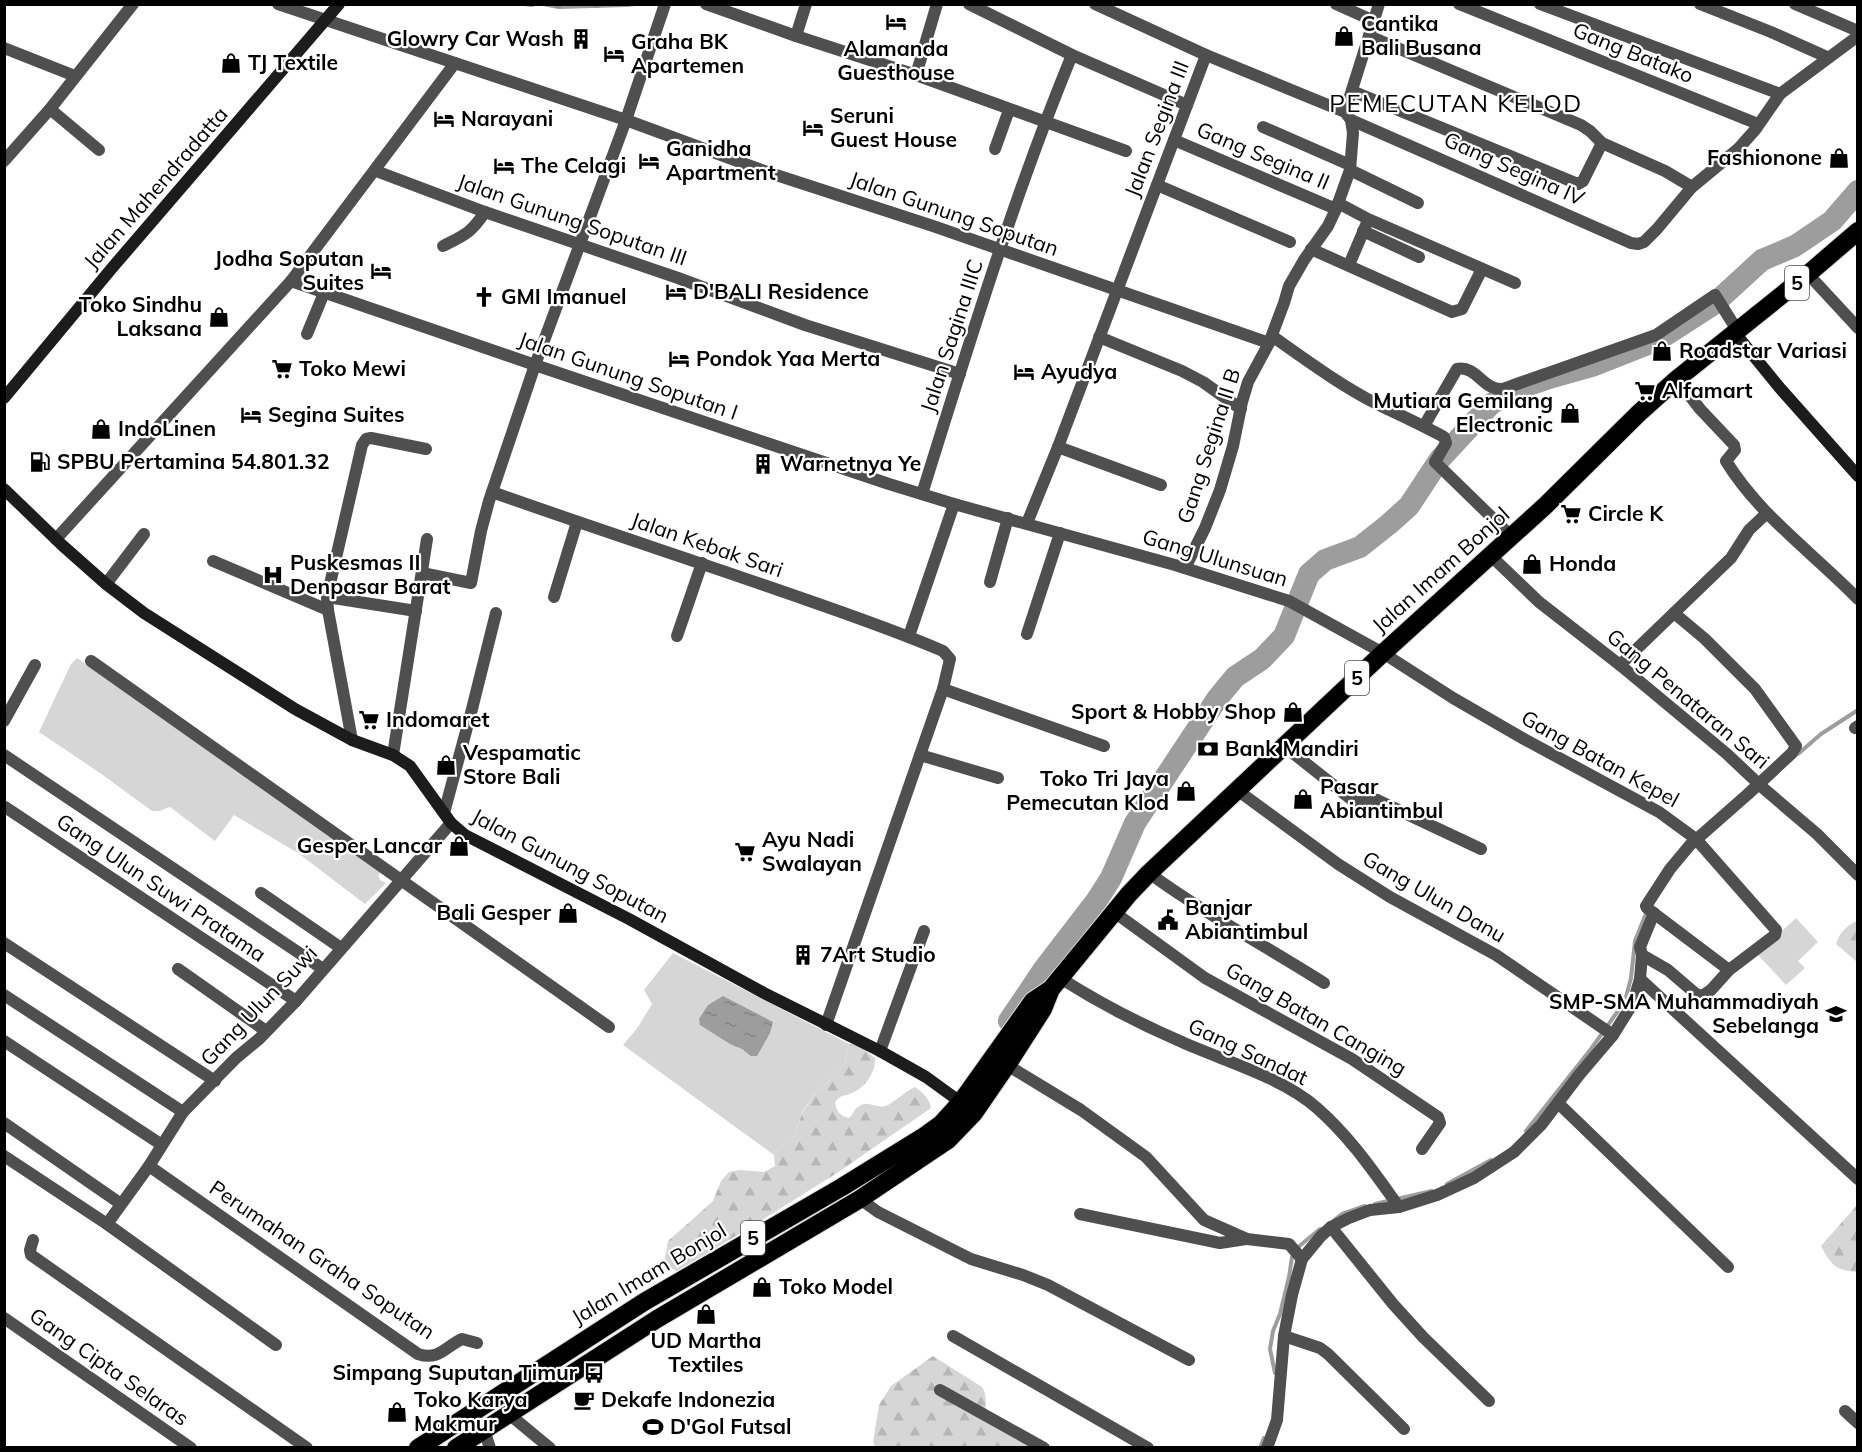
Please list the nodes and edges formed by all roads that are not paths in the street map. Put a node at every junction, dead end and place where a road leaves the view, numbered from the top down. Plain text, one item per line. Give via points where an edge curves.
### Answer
1 (134, 4) edge
2 (278, 4) edge
3 (339, 4) edge
4 (665, 4) edge
5 (706, 4) edge
6 (806, 4) edge
7 (937, 4) edge
8 (969, 4) edge
9 (1095, 4) edge
10 (1336, 4) edge
11 (1379, 4) edge
12 (1459, 4) edge
13 (1540, 4) edge
14 (1700, 4) edge
15 (1795, 4) edge
16 (326, 21) junction
17 (1374, 21) junction
18 (1857, 31) edge
19 (796, 36) junction
20 (1369, 36) junction
21 (1857, 36) edge
22 (4, 48) edge
23 (1206, 55) junction
24 (1072, 56) junction
25 (1827, 57) junction
26 (455, 63) junction
27 (916, 75) junction
28 (75, 76) junction
29 (1352, 91) junction
30 (1780, 94) junction
31 (1187, 105) junction
32 (50, 109) junction
33 (1009, 110) junction
34 (1348, 116) junction
35 (626, 120) junction
36 (1044, 122) junction
37 (1758, 124) junction
38 (1263, 127) dead end
39 (1174, 140) junction
40 (1602, 143) junction
41 (995, 148) dead end
42 (99, 150) dead end
43 (1126, 151) dead end
44 (4, 161) edge
45 (1350, 168) junction
46 (376, 171) junction
47 (1157, 185) junction
48 (1692, 187) junction
49 (1418, 203) dead end
50 (1337, 206) junction
51 (485, 212) junction
52 (1366, 225) junction
53 (1857, 231) edge
54 (1290, 242) dead end
55 (580, 243) junction
56 (443, 246) dead end
57 (1311, 249) junction
58 (1001, 250) junction
59 (1419, 257) dead end
60 (1349, 266) junction
61 (1482, 269) junction
62 (1808, 274) junction
63 (291, 281) junction
64 (1515, 283) dead end
65 (1118, 289) junction
66 (324, 293) junction
67 (1857, 328) edge
68 (1736, 331) junction
69 (307, 334) dead end
70 (1100, 337) junction
71 (1270, 339) junction
72 (536, 365) junction
73 (960, 374) junction
74 (1677, 379) junction
75 (4, 398) edge
76 (1241, 409) junction
77 (1424, 426) junction
78 (1058, 447) junction
79 (426, 449) dead end
80 (1857, 476) edge
81 (1161, 485) dead end
82 (4, 489) edge
83 (492, 492) junction
84 (922, 494) junction
85 (954, 504) junction
86 (1767, 513) junction
87 (1008, 518) junction
88 (577, 522) junction
89 (1027, 523) junction
90 (1059, 533) junction
91 (144, 534) dead end
92 (1511, 536) junction
93 (56, 539) junction
94 (427, 539) dead end
95 (1490, 555) junction
96 (213, 561) dead end
97 (702, 563) junction
98 (1185, 568) junction
99 (422, 573) junction
100 (990, 582) dead end
101 (106, 584) junction
102 (554, 597) dead end
103 (1857, 599) edge
104 (327, 604) junction
105 (416, 611) junction
106 (496, 612) dead end
107 (1674, 613) junction
108 (1027, 634) dead end
109 (677, 636) dead end
110 (909, 636) junction
111 (1383, 653) junction
112 (91, 661) dead end
113 (1620, 664) junction
114 (35, 665) dead end
115 (943, 689) junction
116 (4, 722) edge
117 (352, 740) junction
118 (1104, 746) dead end
119 (1284, 746) junction
120 (4, 755) edge
121 (393, 755) junction
122 (920, 755) junction
123 (998, 778) dead end
124 (1761, 787) junction
125 (1237, 790) junction
126 (5, 807) edge
127 (448, 818) junction
128 (1698, 841) junction
129 (1481, 849) dead end
130 (1149, 873) junction
131 (1857, 875) edge
132 (401, 879) junction
133 (261, 893) dead end
134 (1651, 911) junction
135 (1114, 912) junction
136 (924, 931) dead end
137 (4, 943) edge
138 (341, 948) junction
139 (1642, 955) junction
140 (178, 969) dead end
141 (323, 969) junction
142 (1729, 970) junction
143 (1640, 979) junction
144 (1055, 983) junction
145 (1324, 983) dead end
146 (4, 995) edge
147 (296, 1001) junction
148 (826, 1025) junction
149 (609, 1027) dead end
150 (1606, 1030) junction
151 (266, 1031) junction
152 (4, 1041) edge
153 (880, 1051) junction
154 (1006, 1065) junction
155 (215, 1081) junction
156 (1558, 1103) junction
157 (967, 1108) junction
158 (183, 1112) junction
159 (4, 1123) edge
160 (162, 1145) junction
161 (1422, 1149) dead end
162 (4, 1156) edge
163 (149, 1166) junction
164 (1857, 1179) edge
165 (860, 1198) junction
166 (1395, 1202) junction
167 (121, 1204) junction
168 (1080, 1214) dead end
169 (107, 1224) junction
170 (1331, 1227) junction
171 (1247, 1239) junction
172 (33, 1240) dead end
173 (1300, 1258) junction
174 (1728, 1267) dead end
175 (4, 1318) edge
176 (953, 1336) dead end
177 (1284, 1336) junction
178 (477, 1343) dead end
179 (276, 1345) dead end
180 (1189, 1360) dead end
181 (940, 1390) dead end
182 (1490, 1401) dead end
183 (1845, 1411) dead end
184 (508, 1414) junction
185 (1857, 1423) edge
186 (1404, 1429) dead end
187 (484, 1430) junction
188 (191, 1448) edge
189 (307, 1448) edge
190 (418, 1448) edge
191 (456, 1448) edge
192 (490, 1448) edge
193 (550, 1448) edge
194 (1044, 1448) edge
195 (1148, 1448) edge
196 (1267, 1448) edge

1 - 28 street
2 - 16 street, Jalan Gunung Soputan
3 - 16 main road, Jalan Mahendradatta
4 - 35 street
5 - 19 street
6 - 19 street
7 - 27 street
8 - 24 street
9 - 23 street
10 - 17 street
11 - 17 street, Gang Segina II B
12 - 37 street, Gang Batako
13 - 30 street
14 - 25 street
15 - 18 street
16 - 26 street, Jalan Gunung Soputan
16 - 75 main road, Jalan Mahendradatta
17 - 20 street, Gang Segina II B
19 - 27 street
20 - 29 street, Gang Segina II B
20 - 40 street via 1581,125
21 - 25 street, Gang Segina IV
22 - 28 street
23 - 31 street, Jalan Segina III
23 - 34 street, Jalan Segina III
24 - 31 street
24 - 36 street, Jalan Sagina IIIC
25 - 30 street, Gang Segina IV
26 - 35 street, Jalan Gunung Soputan
26 - 46 street
27 - 33 street
28 - 32 street
29 - 34 street, Gang Segina II B
29 - 40 street via 1578,184
30 - 37 street, Gang Segina IV
31 - 39 street, Jalan Segina III
32 - 42 street
32 - 44 street
33 - 36 street
33 - 41 street
34 - 45 street, Gang Segina II B via 1353,142
34 - 48 street, Gang Segina IV via 1631,243 1644,242
35 - 55 street
35 - 58 street, Jalan Gunung Soputan
36 - 43 street
36 - 58 street, Jalan Sagina IIIC
37 - 48 street, Gang Segina IV via 1738,149
38 - 45 street
39 - 47 street, Jalan Segina III
39 - 50 street, Gang Segina II
40 - 48 street
45 - 49 street
45 - 50 street, Gang Segina II B
46 - 51 street, Jalan Gunung Soputan III
46 - 63 street
47 - 54 street
47 - 65 street, Jalan Segina III
50 - 52 street, Gang Segina II
50 - 57 street, Gang Segina II B via 1323,235
51 - 55 street, Jalan Gunung Soputan III
51 - 56 street via 474,228
52 - 59 street
52 - 60 street
52 - 61 street
53 - 62 highway, Jalan Imam Bonjol / 5
55 - 72 street
55 - 73 street, Jalan Gunung Soputan III via 805,326
57 - 60 street
57 - 71 street, Gang Segina II B via 1289,286
58 - 65 street, Jalan Gunung Soputan
58 - 73 street, Jalan Sagina IIIC
60 - 61 street via 1452,312 1462,309
61 - 64 street
62 - 67 street
62 - 68 highway, Jalan Imam Bonjol / 5
63 - 66 street, Jalan Gunung Soputan I
63 - 93 street
65 - 70 street
65 - 71 street, Jalan Gunung Soputan
66 - 69 street
66 - 72 street, Jalan Gunung Soputan I
68 - 74 highway, Jalan Imam Bonjol / 5
68 - 77 street via 1715,295 1656,335 1503,389 1491,387 1469,369 1457,369
68 - 80 main road
70 - 76 street via 1182,371
70 - 78 street
71 - 76 street, Gang Segina II B via 1248,382
71 - 77 street, Jalan Gunung Soputan via 1377,404
72 - 83 street
72 - 84 street, Jalan Gunung Soputan I
73 - 84 street, Jalan Sagina IIIC
74 - 86 street via 1734,445 1735,450 1726,461
74 - 92 highway, Jalan Imam Bonjol / 5
76 - 98 street, Gang Segina II B via 1220,490
77 - 92 street, Jalan Gunung Soputan via 1446,441 1437,465
78 - 81 street
78 - 89 street
79 - 104 street via 371,438 362,445
82 - 93 main road, Jalan Gunung Soputan
83 - 88 street, Jalan Kebak Sari
83 - 99 street via 471,583
84 - 85 street, Jalan Gunung Soputan I
85 - 87 street
85 - 110 street
86 - 103 street
86 - 107 street via 1749,530 1733,555
87 - 89 street
87 - 100 street
88 - 97 street, Jalan Kebak Sari
88 - 102 street
89 - 90 street, Gang Ulunsuan
90 - 98 street, Gang Ulunsuan
90 - 108 street
91 - 101 street
92 - 95 highway, Jalan Imam Bonjol / 5
93 - 101 main road, Jalan Gunung Soputan
94 - 99 street
95 - 111 highway, Jalan Imam Bonjol / 5
95 - 113 street, Gang Penataran Sari via 1539,602
96 - 104 street
97 - 109 street
97 - 110 street, Jalan Kebak Sari
98 - 111 street, Gang Ulunsuan via 1289,601
99 - 105 street
101 - 117 main road, Jalan Gunung Soputan via 226,666
104 - 105 street
104 - 117 street
105 - 121 street
106 - 127 street
107 - 113 street
107 - 124 street via 1755,689 1796,746
110 - 115 street, Jalan Kebak Sari via 948,655
111 - 119 highway, Jalan Imam Bonjol / 5
111 - 128 street, Gang Batan Kepel via 1524,739 1653,808
112 - 132 street
113 - 124 street, Gang Penataran Sari
114 - 116 street
115 - 118 street
115 - 122 street, Jalan Kebak Sari
117 - 121 main road, Jalan Gunung Soputan
119 - 125 highway, Jalan Imam Bonjol / 5
119 - 129 street via 1356,803 1377,800
120 - 141 street
121 - 127 main road, Jalan Gunung Soputan via 410,766
122 - 123 street
122 - 148 street, Jalan Kebak Sari
124 - 128 street via 1748,794
124 - 131 street, Gang Penataran Sari via 1824,840
125 - 130 highway, Jalan Imam Bonjol / 5
125 - 150 street, Gang Ulun Danu via 1338,864 1496,955
126 - 147 street, Gang Ulun Suwi Pratama
127 - 132 street, Gang Ulun Suwi
127 - 148 main road, Jalan Gunung Soputan via 465,835
128 - 134 street via 1670,869 1646,906
128 - 142 street, Gang Batan Kepel via 1776,930 1775,935
130 - 135 highway, Jalan Imam Bonjol / 5
130 - 145 street
132 - 138 street, Gang Ulun Suwi
132 - 149 street
133 - 138 street
134 - 139 street via 1640,947
134 - 142 street
135 - 144 highway, Jalan Imam Bonjol / 5
135 - 161 street, Gang Batan Canging via 1205,978 1352,1059 1438,1117 1440,1123
136 - 153 street
137 - 155 street
138 - 141 street, Gang Ulun Suwi
139 - 142 street via 1702,996
139 - 143 street
140 - 151 street
141 - 147 street, Gang Ulun Suwi
143 - 150 street via 1633,1003
143 - 164 street
144 - 154 highway, Jalan Imam Bonjol / 5 via 1042,1013
144 - 157 highway, Jalan Imam Bonjol / 5 via 1033,1001
144 - 166 street, Gang Sandat via 1085,993 1180,1041 1296,1092 1354,1144
146 - 158 street
147 - 151 street, Gang Ulun Suwi
148 - 153 main road, Jalan Gunung Soputan
150 - 156 street
151 - 155 street, Gang Ulun Suwi
152 - 160 street
153 - 157 main road, Jalan Gunung Soputan via 941,1086
154 - 157 highway, Jalan Imam Bonjol / 5
154 - 171 street via 1081,1110 1146,1157 1204,1220
155 - 158 street, Gang Ulun Suwi
156 - 166 street via 1503,1160 1454,1188
156 - 174 street
157 - 165 highway, Jalan Imam Bonjol / 5 via 948,1140
157 - 190 highway, Jalan Imam Bonjol / 5 via 842,1187 644,1302
158 - 160 street, Gang Ulun Suwi
159 - 167 street
160 - 163 street, Gang Ulun Suwi
162 - 169 street
163 - 167 street, Gang Ulun Suwi
163 - 178 street, Perumahan Graha Soputan via 418,1354 435,1356 462,1339
165 - 180 street via 878,1212 971,1259 1048,1285
165 - 184 highway, Jalan Imam Bonjol / 5 via 657,1319
166 - 170 street
167 - 169 street, Gang Ulun Suwi
168 - 171 street via 1220,1243
169 - 179 street
170 - 173 street
170 - 182 street via 1423,1337
171 - 173 street via 1289,1244
172 - 189 street via 31,1255
173 - 177 street
175 - 188 street, Gang Cipta Selaras
176 - 195 street
177 - 186 street via 1328,1354
177 - 196 street via 1277,1420
181 - 194 street
183 - 185 street
184 - 187 highway, Jalan Imam Bonjol / 5
184 - 193 street
187 - 191 highway, Jalan Imam Bonjol / 5
187 - 192 street

